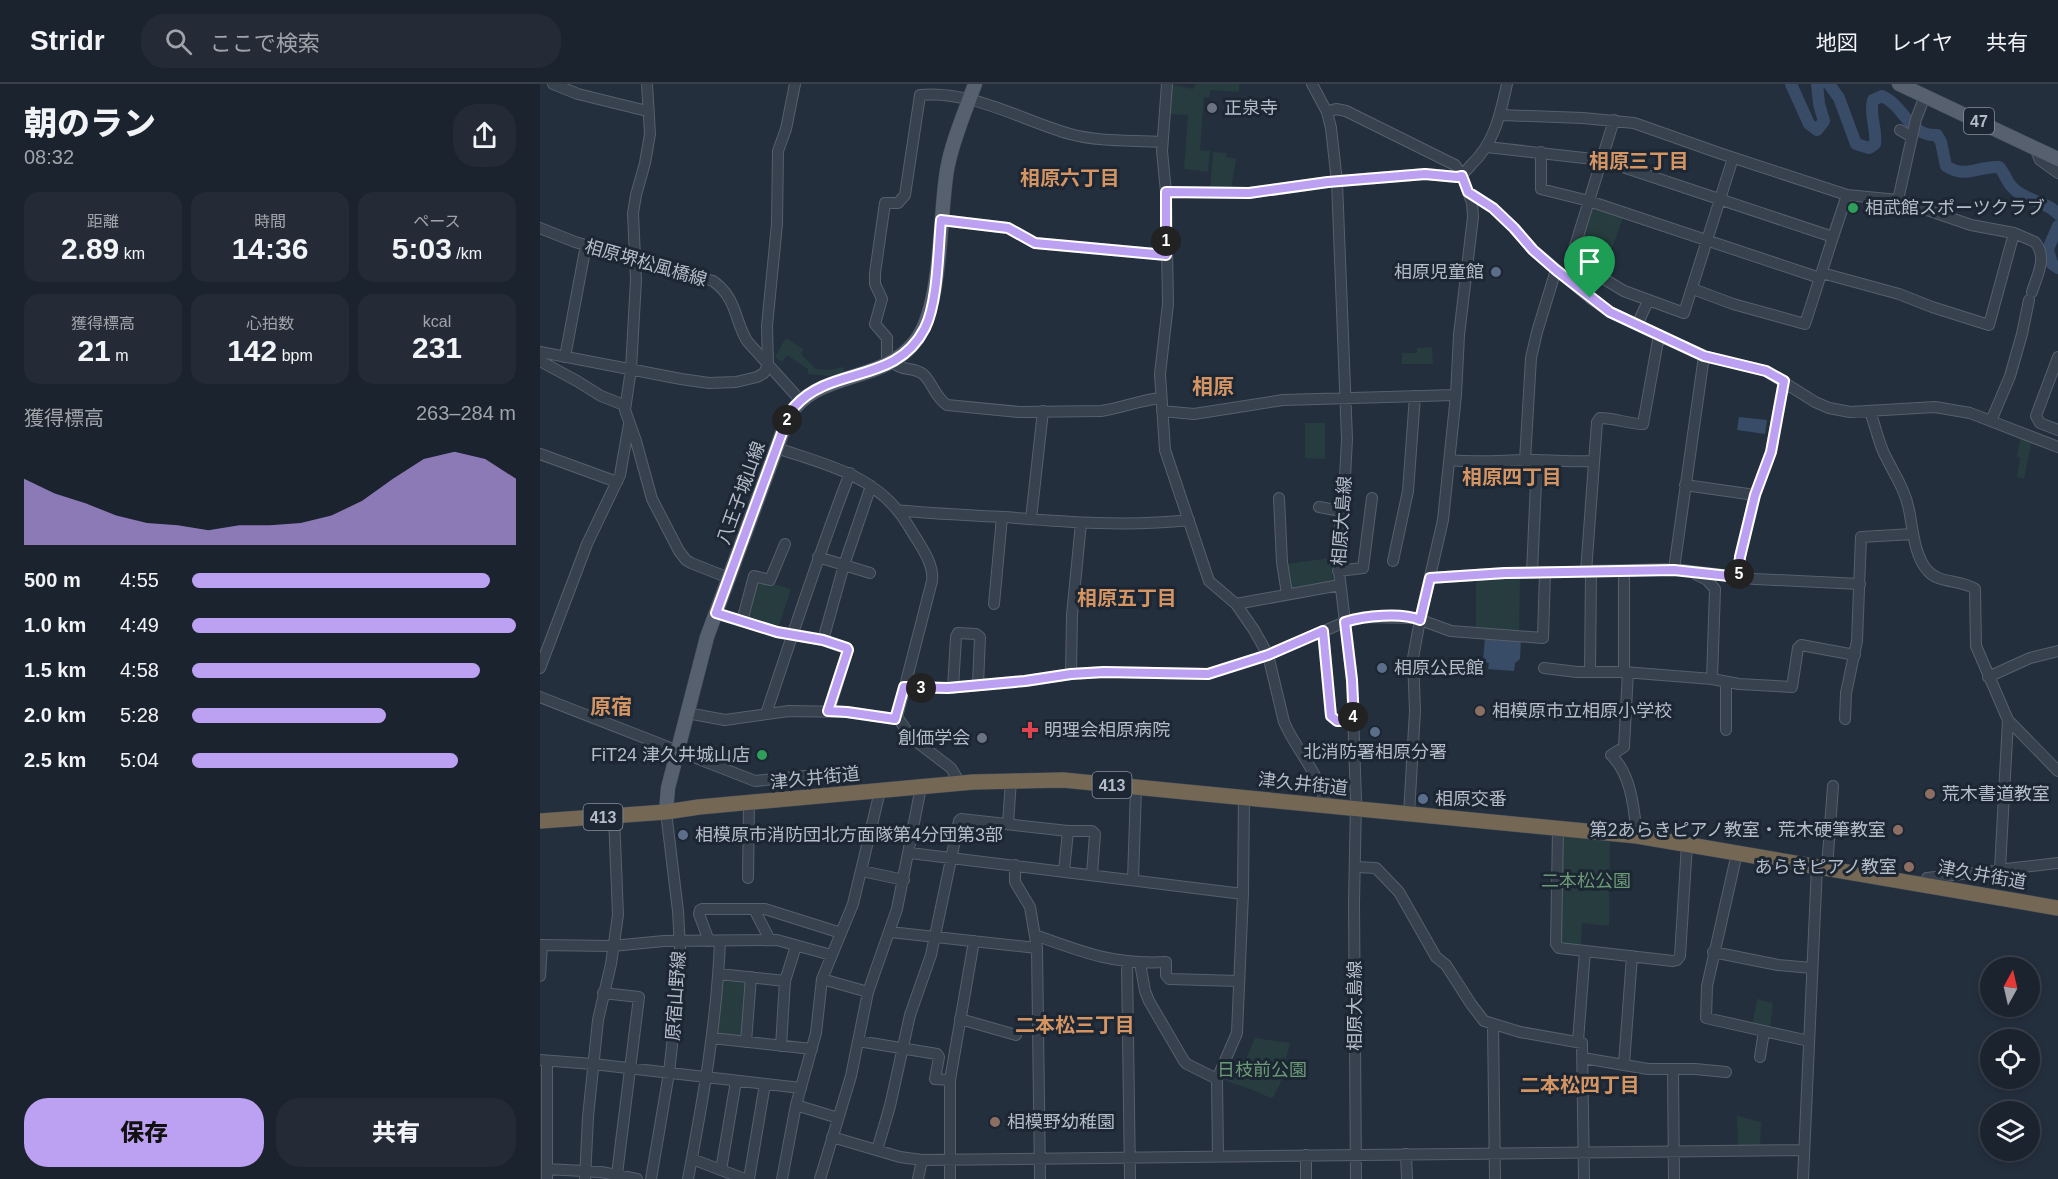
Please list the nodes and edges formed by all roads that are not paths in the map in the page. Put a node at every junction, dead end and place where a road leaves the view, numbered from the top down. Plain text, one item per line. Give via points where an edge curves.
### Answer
1 (553, 84) edge
2 (647, 84) edge
3 (795, 84) edge
4 (975, 84) edge
5 (1167, 84) edge
6 (1312, 84) edge
7 (1507, 84) edge
8 (1899, 84) edge
9 (1925, 96) junction
10 (970, 99) junction
11 (647, 111) junction
12 (1327, 112) junction
13 (1501, 115) junction
14 (1614, 120) junction
15 (1900, 130) dead end
16 (1912, 136) junction
17 (1162, 142) junction
18 (1487, 147) junction
19 (2035, 148) junction
20 (1541, 152) junction
21 (1732, 158) junction
22 (2058, 159) edge
23 (1602, 160) junction
24 (2058, 173) edge
25 (1462, 176) junction
26 (1337, 182) junction
27 (1166, 192) junction
28 (1468, 192) junction
29 (1847, 195) junction
30 (1720, 199) junction
31 (1898, 200) junction
32 (1589, 201) junction
33 (941, 220) junction
34 (540, 228) edge
35 (2014, 233) junction
36 (1833, 237) junction
37 (1707, 241) junction
38 (586, 245) junction
39 (1166, 255) junction
40 (634, 258) junction
41 (1556, 270) junction
42 (1821, 275) junction
43 (1693, 289) junction
44 (1648, 301) junction
45 (1637, 325) junction
46 (1659, 335) junction
47 (540, 352) edge
48 (1704, 356) junction
49 (566, 357) junction
50 (2058, 357) edge
51 (540, 361) edge
52 (890, 364) junction
53 (768, 365) junction
54 (631, 369) junction
55 (1784, 381) junction
56 (1456, 395) junction
57 (1415, 396) junction
58 (1161, 398) junction
59 (1345, 399) junction
60 (801, 401) junction
61 (624, 405) junction
62 (1043, 411) junction
63 (1162, 411) junction
64 (1870, 412) junction
65 (1991, 421) junction
66 (629, 424) junction
67 (2058, 430) edge
68 (2058, 447) edge
69 (777, 448) junction
70 (540, 454) edge
71 (1449, 460) junction
72 (1526, 460) junction
73 (1537, 460) junction
74 (1594, 461) junction
75 (850, 473) junction
76 (616, 482) junction
77 (1685, 485) junction
78 (871, 486) junction
79 (1755, 495) junction
80 (1279, 498) dead end
81 (1372, 498) dead end
82 (1319, 507) dead end
83 (897, 510) junction
84 (1341, 511) junction
85 (1002, 517) junction
86 (1031, 519) junction
87 (1189, 520) junction
88 (1081, 523) junction
89 (1913, 534) junction
90 (785, 544) dead end
91 (818, 557) junction
92 (1394, 561) dead end
93 (844, 565) junction
94 (1674, 570) junction
95 (1338, 571) junction
96 (1589, 572) junction
97 (1624, 572) junction
98 (1689, 572) junction
99 (870, 573) dead end
100 (1532, 573) junction
101 (1545, 573) junction
102 (1738, 577) junction
103 (729, 578) junction
104 (1430, 578) junction
105 (1860, 584) junction
106 (1340, 585) junction
107 (1287, 594) junction
108 (994, 604) dead end
109 (1236, 604) junction
110 (716, 613) junction
111 (1420, 620) junction
112 (742, 621) junction
113 (1345, 622) junction
114 (1323, 631) junction
115 (792, 635) junction
116 (823, 640) junction
117 (2058, 651) edge
118 (1268, 655) junction
119 (1855, 655) junction
120 (540, 668) edge
121 (1544, 669) dead end
122 (1590, 672) junction
123 (1626, 672) junction
124 (1071, 674) junction
125 (1988, 677) junction
126 (1712, 679) junction
127 (1726, 682) junction
128 (978, 685) junction
129 (904, 687) junction
130 (953, 688) junction
131 (540, 697) edge
132 (828, 711) junction
133 (687, 713) junction
134 (766, 714) junction
135 (897, 717) junction
136 (1845, 719) dead end
137 (2008, 720) junction
138 (1354, 721) junction
139 (1726, 730) dead end
140 (677, 751) junction
141 (2058, 771) edge
142 (805, 776) dead end
143 (1011, 780) junction
144 (960, 783) junction
145 (1833, 786) dead end
146 (921, 787) junction
147 (1136, 788) junction
148 (880, 791) junction
149 (1244, 798) junction
150 (749, 804) junction
151 (1326, 806) junction
152 (1356, 809) junction
153 (666, 812) junction
154 (1409, 814) junction
155 (614, 816) junction
156 (540, 821) edge
157 (1008, 824) junction
158 (1558, 829) junction
159 (1068, 831) junction
160 (1636, 836) junction
161 (1687, 844) junction
162 (909, 853) junction
163 (1737, 853) junction
164 (951, 858) junction
165 (2058, 863) edge
166 (1015, 865) junction
167 (1356, 867) junction
168 (1822, 867) junction
169 (2000, 869) junction
170 (862, 871) junction
171 (1064, 871) junction
172 (1092, 874) junction
173 (748, 878) dead end
174 (904, 880) junction
175 (1132, 880) junction
176 (1924, 885) junction
177 (1243, 894) junction
178 (2058, 908) edge
179 (754, 909) junction
180 (890, 932) junction
181 (841, 933) junction
182 (1035, 935) junction
183 (935, 936) junction
184 (770, 940) junction
185 (680, 941) junction
186 (714, 941) junction
187 (974, 941) junction
188 (541, 945) edge
189 (612, 946) junction
190 (796, 946) junction
191 (1038, 948) junction
192 (1585, 951) junction
193 (1713, 952) junction
194 (831, 954) junction
195 (1632, 956) junction
196 (1127, 962) junction
197 (1140, 963) junction
198 (1812, 968) junction
199 (719, 974) junction
200 (540, 976) edge
201 (751, 978) junction
202 (822, 979) junction
203 (785, 981) junction
204 (1239, 981) junction
205 (868, 992) junction
206 (603, 993) junction
207 (960, 1019) junction
208 (1493, 1024) junction
209 (1764, 1031) junction
210 (1016, 1035) dead end
211 (712, 1038) junction
212 (858, 1041) junction
213 (1578, 1041) junction
214 (1809, 1041) junction
215 (746, 1042) junction
216 (781, 1046) junction
217 (812, 1049) junction
218 (902, 1049) junction
219 (1760, 1057) dead end
220 (1583, 1058) junction
221 (544, 1060) edge
222 (593, 1064) junction
223 (1624, 1064) junction
224 (629, 1068) junction
225 (1673, 1069) junction
226 (1726, 1072) dead end
227 (669, 1073) junction
228 (705, 1077) junction
229 (1217, 1079) junction
230 (950, 1080) junction
231 (736, 1081) junction
232 (765, 1084) junction
233 (801, 1088) junction
234 (543, 1096) edge
235 (796, 1106) junction
236 (838, 1118) junction
237 (832, 1137) junction
238 (877, 1150) junction
239 (1804, 1150) junction
240 (1674, 1151) junction
241 (1584, 1152) junction
242 (1495, 1153) junction
243 (1306, 1155) junction
244 (1356, 1155) junction
245 (1406, 1155) junction
246 (1218, 1156) junction
247 (1129, 1157) junction
248 (1040, 1158) junction
249 (950, 1159) junction
250 (692, 1160) junction
251 (922, 1160) junction
252 (721, 1170) junction
253 (547, 1174) edge
254 (617, 1174) junction
255 (586, 1175) edge
256 (637, 1179) edge
257 (651, 1179) edge
258 (688, 1179) edge
259 (747, 1179) edge
260 (782, 1179) edge
261 (820, 1179) edge
262 (918, 1179) edge
263 (950, 1179) edge
264 (1040, 1179) edge
265 (1130, 1179) edge
266 (1306, 1179) edge
267 (1356, 1179) edge
268 (1407, 1179) edge
269 (1495, 1179) edge
270 (1584, 1179) edge
271 (1674, 1179) edge
272 (1803, 1179) edge

1 - 11 street
2 - 11 street
3 - 53 street via 778,151
4 - 10 main road, 八王子城山線
5 - 17 street
6 - 12 street, 相原大島線
7 - 13 street
8 - 9 main road, 47
9 - 16 street
9 - 19 main road, 47
10 - 17 street via 1071,134
10 - 33 main road, 八王子城山線 via 949,161
10 - 52 street via 920,95 905,195 898,202 885,203 875,279 882,298 875,324 887,338
11 - 40 street via 649,142 633,213
12 - 25 street via 1346,111 1452,163
12 - 26 street, 相原大島線
13 - 14 street
13 - 18 street
14 - 21 street via 1647,126
14 - 23 street
15 - 16 street
16 - 31 street
17 - 27 street
18 - 20 street
18 - 25 street
19 - 22 main road, 47
19 - 24 street via 2040,160
20 - 23 street
20 - 32 street via 1541,189
21 - 29 street
21 - 30 street
23 - 30 street
23 - 32 street
25 - 26 street via 1425,174
25 - 28 street
26 - 27 street via 1249,193
26 - 59 street, 相原大島線
27 - 39 street
28 - 41 street via 1493,208
28 - 56 street via 1473,217
29 - 31 street
29 - 36 street
30 - 36 street
30 - 37 street
31 - 35 street via 1971,225
32 - 37 street
32 - 44 street via 1572,260
33 - 39 street via 1008,228 1035,243
33 - 52 main road, 八王子城山線 via 927,322 915,342
34 - 38 street, 相原堺松風橋線
35 - 42 street via 1989,325 1899,294
35 - 65 street via 2039,247 2041,268 2010,376
36 - 42 street
37 - 42 street
37 - 43 street
38 - 40 street, 相原堺松風橋線
38 - 49 street
39 - 58 street via 1168,304 1160,362
40 - 53 street, 相原堺松風橋線 via 706,278 720,286 735,308 743,334
40 - 54 street
41 - 45 street via 1601,306
41 - 72 street via 1531,358
42 - 43 street via 1805,324
43 - 44 street via 1684,313
44 - 45 street
45 - 46 street
46 - 48 street
46 - 74 street via 1644,422 1598,420
47 - 49 street
48 - 55 street via 1766,371
48 - 77 street
49 - 54 street
50 - 67 street via 2036,416 2040,423
51 - 61 street
52 - 60 main road, 八王子城山線 via 821,387
52 - 62 street via 923,374 947,405
53 - 54 street via 757,377 722,383
53 - 60 street, 相原堺松風橋線
54 - 61 street
55 - 64 street via 1829,408
55 - 79 street via 1771,452
56 - 57 street
56 - 71 street
57 - 59 street
57 - 92 street via 1408,491
58 - 62 street via 1143,399 1113,410
58 - 63 street
59 - 63 street via 1283,400 1194,414
59 - 84 street, 相原大島線 via 1346,464
60 - 69 main road, 八王子城山線 via 788,417
61 - 66 street
62 - 86 street
63 - 87 street via 1165,450
64 - 65 street via 1943,407
64 - 89 street via 1883,452 1909,507
65 - 68 street
66 - 76 street
66 - 103 street via 652,499 679,551 691,563
69 - 75 street
69 - 103 main road, 八王子城山線
70 - 76 street
71 - 72 street
71 - 104 street via 1443,520
72 - 73 street
73 - 74 street
73 - 100 street
74 - 96 street
75 - 78 street
75 - 91 street
76 - 120 street via 587,544
77 - 79 street
77 - 94 street
78 - 83 street
78 - 93 street
79 - 102 street
80 - 107 street
81 - 95 street via 1363,568
82 - 84 street
83 - 85 street
83 - 129 street via 933,572
84 - 95 street, 相原大島線
85 - 86 street
85 - 108 street
86 - 88 street
87 - 88 street
87 - 109 street via 1209,581
88 - 124 street
89 - 105 street via 1861,537
89 - 125 street via 1928,572 1975,589 1976,646
90 - 112 street via 770,580 754,576
91 - 93 street
91 - 115 street
93 - 99 street
93 - 116 street
94 - 97 street
94 - 98 street
95 - 106 street, 相原大島線
96 - 97 street
96 - 101 street
96 - 122 street
97 - 123 street
98 - 102 street
98 - 126 street via 1704,578 1715,589
100 - 101 street
100 - 104 street
101 - 111 street via 1543,638 1451,631
102 - 105 street
103 - 110 main road, 八王子城山線
104 - 111 street
105 - 119 street
106 - 107 street
106 - 113 street, 相原大島線
107 - 109 street
109 - 118 street
110 - 112 street
110 - 133 main road, 八王子城山線
111 - 113 street via 1364,617
111 - 154 street via 1413,658 1415,711
112 - 115 street
113 - 114 street
113 - 138 street, 相原大島線
114 - 118 street
114 - 138 street via 1332,719
115 - 116 street
115 - 134 street
116 - 132 street via 848,650
117 - 125 street via 2030,658
118 - 124 street via 1208,674
118 - 151 street via 1284,722
119 - 127 street via 1802,645 1798,648 1792,687
119 - 136 street via 1846,693
121 - 122 street
122 - 123 street
123 - 126 street
123 - 160 street via 1624,747 1611,755 1632,795
124 - 128 street
125 - 137 street
126 - 127 street
127 - 139 street
128 - 130 street
128 - 130 street via 980,637 958,633
129 - 130 street
129 - 135 street
131 - 140 street
132 - 134 street
132 - 135 street
133 - 134 street via 725,720
133 - 140 main road, 八王子城山線
135 - 144 street via 913,739 951,768
137 - 141 street
137 - 169 street
138 - 152 street, 相原大島線
140 - 142 street via 755,781
140 - 153 main road, 八王子城山線
143 - 144 highway, 津久井街道 / 413
143 - 147 highway, 津久井街道 / 413
143 - 157 street
144 - 146 highway, 津久井街道 / 413
145 - 168 street
146 - 148 highway, 津久井街道 / 413
146 - 162 street
147 - 149 highway, 津久井街道 / 413
147 - 175 street
148 - 150 highway, 津久井街道 / 413
148 - 170 street
149 - 151 highway, 津久井街道 / 413
149 - 177 street
150 - 153 highway, 津久井街道 / 413
150 - 173 street
151 - 152 highway, 津久井街道 / 413
152 - 154 highway, 津久井街道 / 413
152 - 167 street, 相原大島線
153 - 155 highway, 津久井街道 / 413
153 - 185 street, 原宿山野線
154 - 158 highway, 津久井街道 / 413
155 - 156 highway, 津久井街道 / 413
155 - 189 street via 618,915
157 - 159 street
157 - 164 street via 961,819
158 - 160 highway, 津久井街道 / 413
158 - 192 street via 1556,944 1559,948
159 - 171 street
159 - 172 street via 1088,830 1095,834
160 - 161 highway, 津久井街道 / 413
161 - 163 highway, 津久井街道 / 413
161 - 195 street via 1679,957 1673,961
162 - 164 street
162 - 174 street
163 - 168 highway, 津久井街道 / 413
163 - 193 street
164 - 166 street
164 - 183 street
165 - 169 street
166 - 171 street
166 - 182 street via 1015,882 1030,907
167 - 208 street via 1376,868 1393,885 1436,957 1446,965 1485,1021
167 - 244 street, 相原大島線
168 - 176 highway, 津久井街道 / 413
168 - 198 street
169 - 176 street via 1927,878
170 - 174 street
170 - 181 street
171 - 172 street
172 - 175 street
174 - 180 street
175 - 177 street
176 - 178 highway, 津久井街道 / 413
177 - 204 street
179 - 181 street
179 - 184 street
179 - 186 street via 700,909
180 - 183 street
180 - 205 street
181 - 194 street
182 - 191 street
182 - 196 street via 1087,954
183 - 187 street
183 - 218 street
184 - 186 street
184 - 190 street
185 - 186 street
185 - 189 street
185 - 227 street, 原宿山野線
186 - 199 street
187 - 191 street
187 - 207 street
188 - 189 street
188 - 200 street
189 - 206 street
190 - 194 street
190 - 203 street
191 - 248 street
192 - 195 street
192 - 213 street
193 - 198 street via 1778,966
193 - 209 street via 1706,1018
194 - 202 street
195 - 223 street
196 - 197 street
196 - 247 street
197 - 204 street via 1166,962 1169,979
197 - 229 street via 1149,1001 1184,1061
198 - 214 street
199 - 201 street
199 - 211 street
201 - 203 street
201 - 215 street
202 - 205 street
202 - 217 street
203 - 216 street
204 - 229 street via 1237,1034
205 - 212 street
206 - 222 street
206 - 224 street via 639,997
207 - 210 street
207 - 230 street
208 - 213 street
208 - 242 street
209 - 214 street
209 - 219 street
211 - 215 street
211 - 228 street
212 - 218 street
212 - 236 street
213 - 220 street via 1583,1045
214 - 239 street
215 - 216 street
216 - 217 street
217 - 233 street
218 - 230 street via 937,1054 935,1079
218 - 238 street
220 - 223 street
220 - 241 street
221 - 222 street
221 - 234 street
222 - 224 street
222 - 255 street
223 - 225 street
224 - 227 street
224 - 254 street
225 - 226 street
225 - 240 street
227 - 228 street
227 - 257 street, 原宿山野線
228 - 231 street
228 - 250 street
229 - 246 street
230 - 249 street
231 - 232 street
231 - 252 street
232 - 233 street
232 - 259 street
233 - 235 street
234 - 253 street
235 - 236 street
235 - 260 street
236 - 237 street
237 - 238 street
237 - 261 street
238 - 251 street
239 - 240 street
239 - 272 street
240 - 241 street
240 - 271 street
241 - 242 street
241 - 270 street
242 - 245 street
242 - 269 street
243 - 244 street
243 - 246 street
243 - 266 street
244 - 245 street
244 - 267 street, 相原大島線
245 - 268 street
246 - 247 street
247 - 248 street
247 - 265 street
248 - 249 street
248 - 264 street
249 - 251 street
249 - 263 street
250 - 252 street
250 - 258 street
251 - 262 street
252 - 259 street
253 - 255 street
254 - 255 street
254 - 256 street

